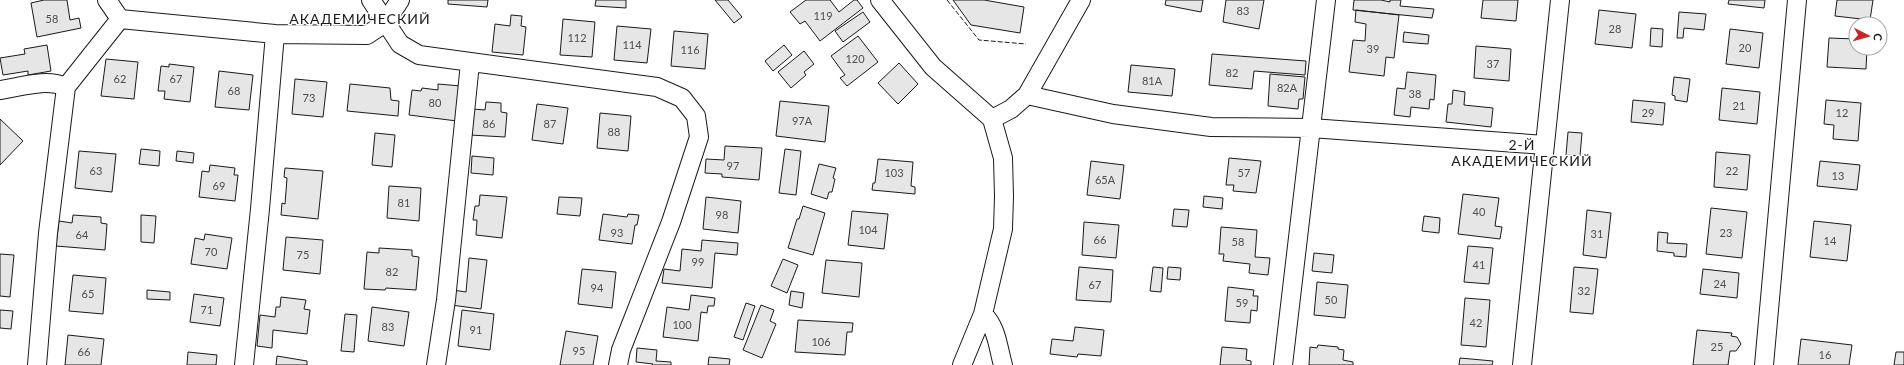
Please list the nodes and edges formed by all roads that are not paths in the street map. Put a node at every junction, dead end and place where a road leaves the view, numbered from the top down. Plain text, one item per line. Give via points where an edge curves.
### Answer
1 (107, 0) edge
2 (371, 0) edge
3 (400, 0) edge
4 (880, 0) edge
5 (1080, 0) edge
6 (1326, 0) edge
7 (1560, 0) edge
8 (1797, 0) edge
9 (120, 19) junction
10 (385, 23) junction
11 (275, 34) junction
12 (470, 63) junction
13 (66, 87) junction
14 (0, 90) edge
15 (1027, 95) junction
16 (992, 119) junction
17 (1310, 128) junction
18 (1545, 145) junction
19 (983, 314) junction
20 (37, 365) edge
21 (244, 365) edge
22 (436, 365) edge
23 (618, 365) edge
24 (962, 365) edge
25 (1002, 365) edge
26 (1283, 365) edge
27 (1522, 365) edge
28 (1764, 365) edge

1 - 9 street
2 - 10 street
3 - 10 street
4 - 16 street via 933,67
5 - 15 street
6 - 17 street
7 - 18 street
8 - 28 street
9 - 11 street
9 - 13 street
10 - 11 street via 367,35
10 - 12 street via 400,44 419,55
11 - 21 street
12 - 22 street
12 - 23 street via 657,87 682,98 696,116 699,137 671,222 621,350
13 - 14 street via 57,83 47,83
13 - 20 street via 48,233
15 - 16 street via 1011,109
15 - 17 street via 1113,114 1211,127
16 - 19 street via 1003,158 1003,229
17 - 18 street
17 - 26 street
18 - 27 street
19 - 24 street
19 - 25 street via 990,321

